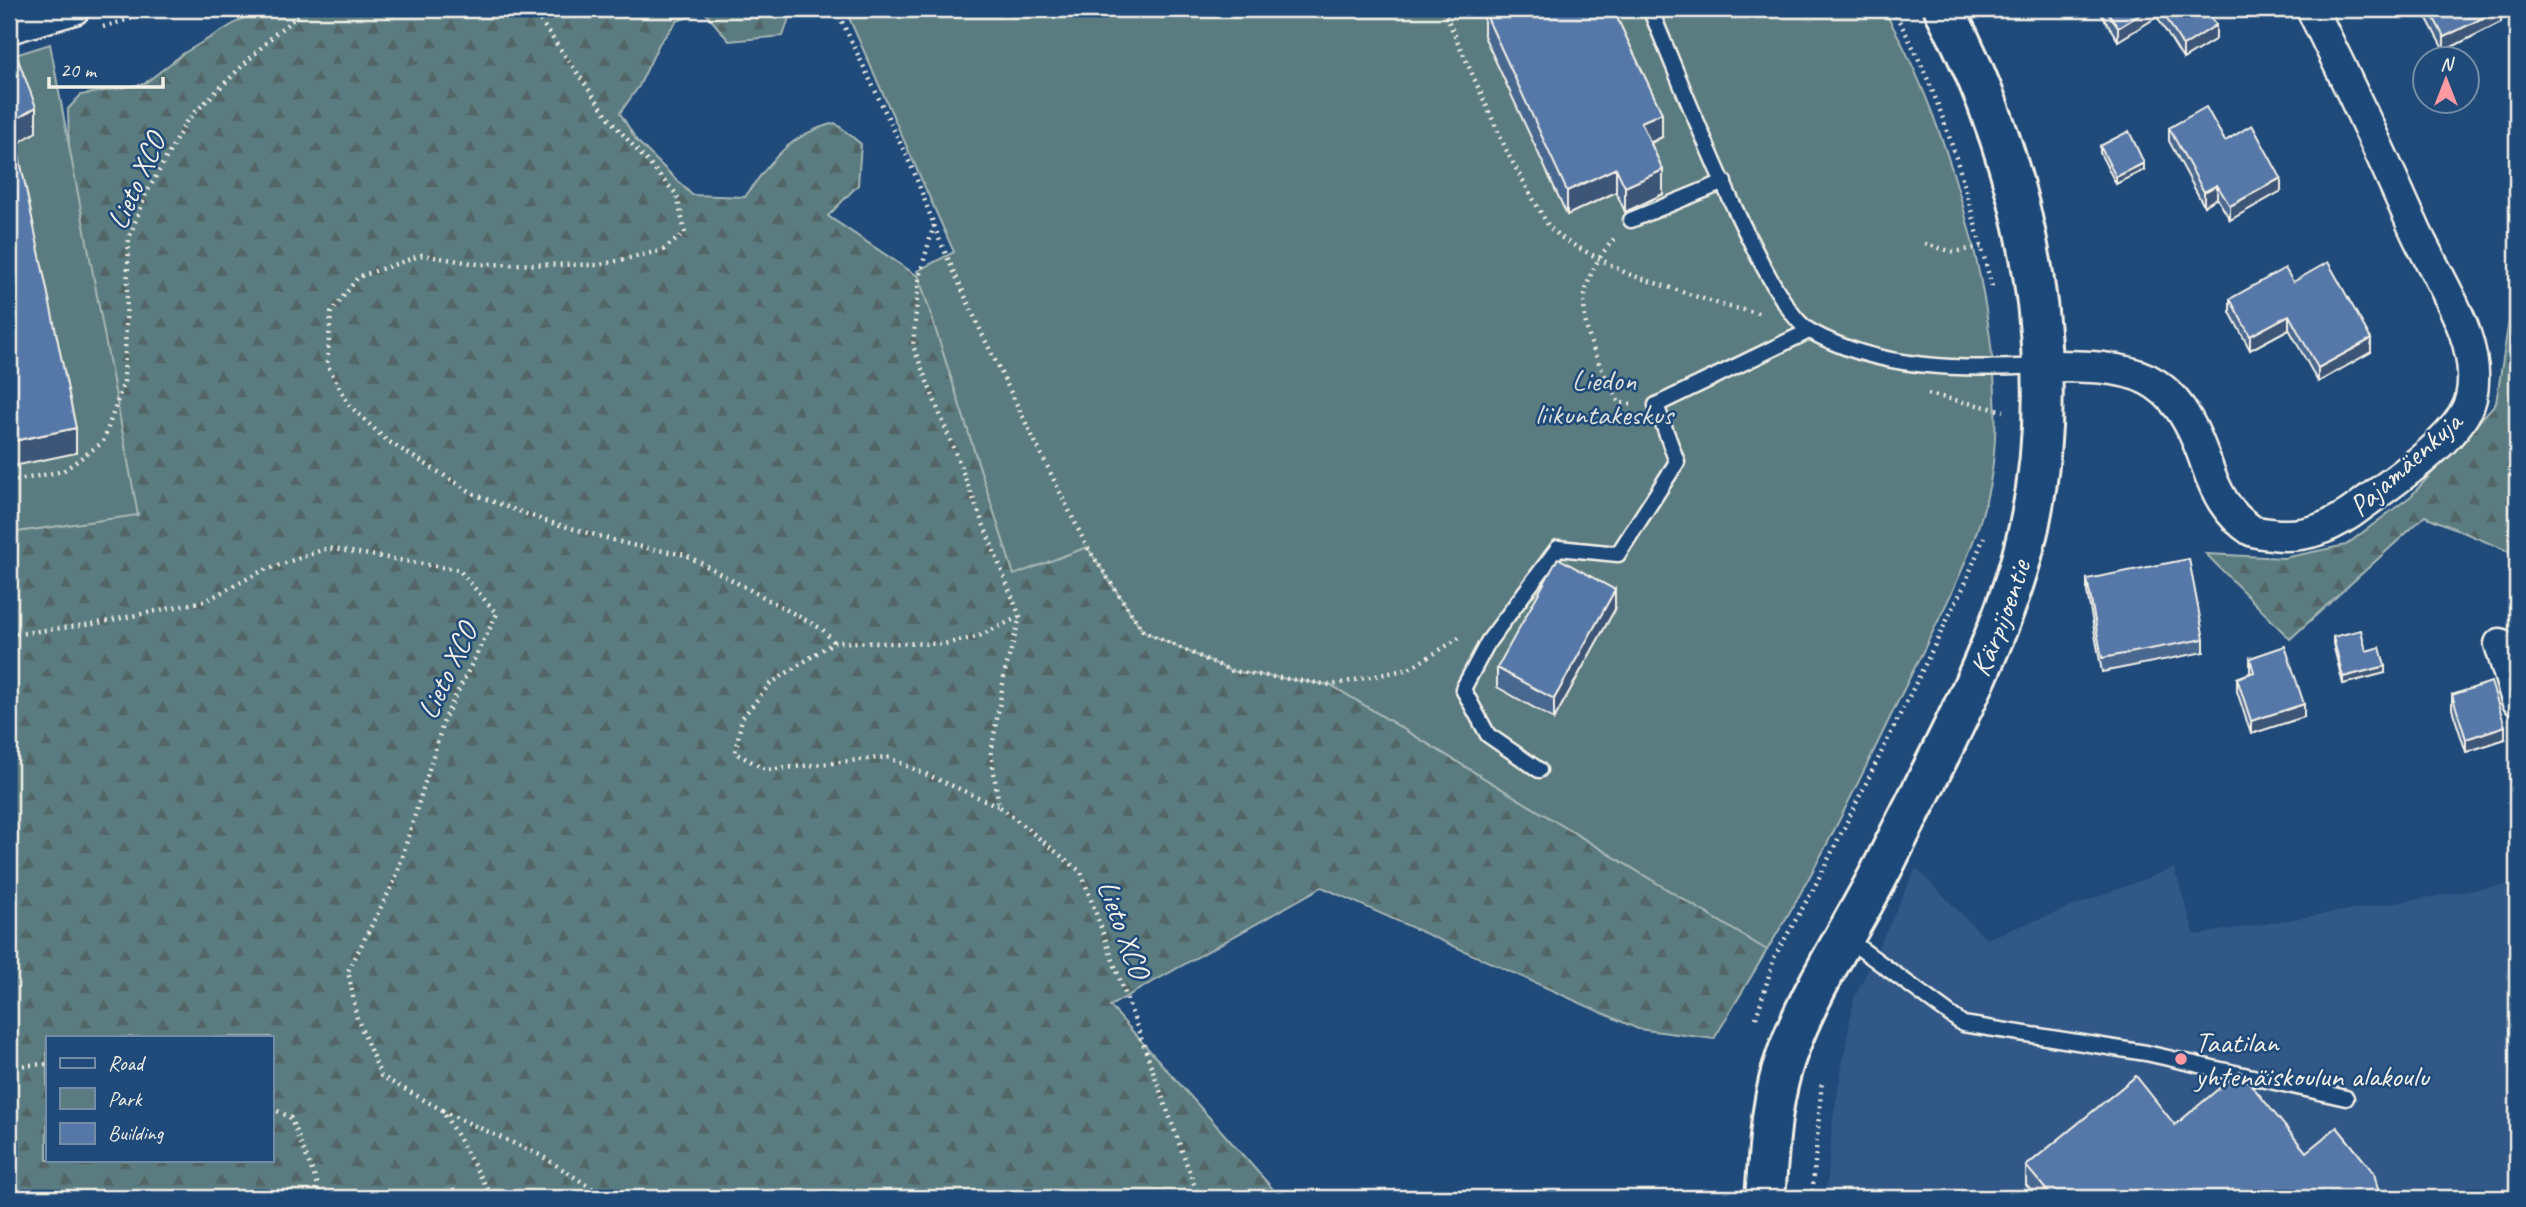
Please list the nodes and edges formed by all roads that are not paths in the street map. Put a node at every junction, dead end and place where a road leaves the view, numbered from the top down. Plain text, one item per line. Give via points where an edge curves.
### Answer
1 (74, 9) edge
2 (1650, 9) edge
3 (1944, 9) edge
4 (2312, 9) edge
5 (9, 28) edge
6 (1724, 182) junction
7 (1631, 220) edge
8 (1809, 331) junction
9 (2041, 366) junction
10 (2500, 644) dead end
11 (2517, 700) edge
12 (1539, 770) dead end
13 (1842, 936) junction
14 (2346, 1098) dead end
15 (1765, 1198) edge

1 - 5 street
2 - 6 lane
3 - 9 street, Kärpijoentie via 1990,115 2018,195 2036,301
4 - 9 street, Pajamäenkuja via 2450,295 2470,354 2473,382 2465,416 2402,475 2338,524 2294,537 2253,531 2219,499 2182,409 2163,387 2113,367
6 - 7 lane
6 - 8 lane via 1788,311
8 - 9 lane via 1887,359 1943,367
8 - 12 lane via 1656,405 1677,462 1618,554 1558,548 1488,642 1463,690 1489,735
9 - 13 street, Kärpijoentie via 2042,435 2022,557 2000,620 1886,862
10 - 11 street
13 - 14 lane via 1963,1024 2146,1054
13 - 15 street, Kärpijoentie via 1786,1057 1772,1123

